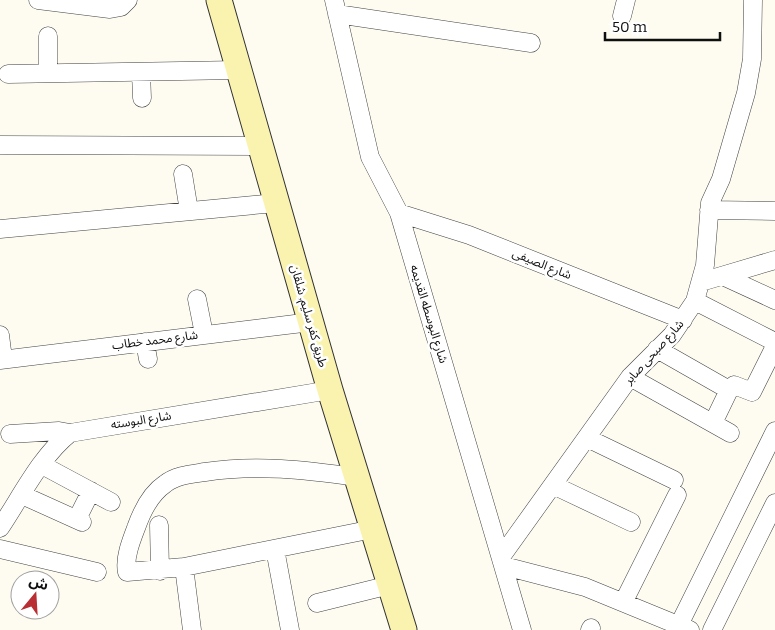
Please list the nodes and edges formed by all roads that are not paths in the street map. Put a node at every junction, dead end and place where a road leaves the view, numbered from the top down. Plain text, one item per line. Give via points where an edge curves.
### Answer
1 (38, 0) edge
2 (128, 0) edge
3 (220, 0) edge
4 (753, 0) edge
5 (69, 2) edge
6 (335, 7) edge
7 (48, 36) dead end
8 (531, 43) dead end
9 (238, 70) junction
10 (141, 72) junction
11 (48, 73) junction
12 (8, 74) dead end
13 (142, 98) dead end
14 (0, 145) edge
15 (260, 146) junction
16 (184, 174) dead end
17 (276, 203) junction
18 (709, 210) junction
19 (189, 211) junction
20 (775, 211) edge
21 (399, 212) junction
22 (0, 229) edge
23 (775, 260) edge
24 (723, 276) junction
25 (702, 282) junction
26 (196, 299) dead end
27 (775, 300) edge
28 (695, 301) junction
29 (683, 320) junction
30 (311, 322) junction
31 (204, 334) junction
32 (0, 335) edge
33 (145, 342) junction
34 (775, 344) edge
35 (657, 349) junction
36 (2, 359) edge
37 (148, 359) dead end
38 (630, 376) junction
39 (330, 390) junction
40 (729, 390) junction
41 (712, 423) junction
42 (775, 431) edge
43 (70, 433) junction
44 (730, 433) dead end
45 (10, 434) dead end
46 (586, 438) junction
47 (42, 465) junction
48 (357, 477) junction
49 (553, 485) junction
50 (91, 491) junction
51 (22, 495) junction
52 (112, 502) dead end
53 (775, 504) edge
54 (631, 522) dead end
55 (159, 525) dead end
56 (0, 528) edge
57 (373, 529) junction
58 (0, 549) edge
59 (275, 549) junction
60 (503, 561) junction
61 (184, 566) junction
62 (160, 571) junction
63 (97, 572) dead end
64 (390, 585) junction
65 (624, 601) junction
66 (317, 604) dead end
67 (654, 623) edge
68 (684, 628) edge
69 (192, 630) edge
70 (290, 630) edge
71 (404, 630) edge
72 (522, 630) edge
73 (712, 630) edge

1 - 5 street
2 - 5 street via 116,9
3 - 9 street, طريق كفر سليم, شلقان
4 - 18 street, شارع صبحى صابر via 752,59 746,92
6 - 8 street
6 - 21 street, شارع البوسطه القديمه via 367,150
7 - 11 street
9 - 10 street
9 - 15 street, طريق كفر سليم, شلقان
10 - 11 street
10 - 13 street
11 - 12 street
14 - 15 street
15 - 17 street, طريق كفر سليم, شلقان
16 - 19 street
17 - 19 street
17 - 30 street, طريق كفر سليم, شلقان
18 - 20 street
18 - 25 street, شارع صبحى صابر via 708,247
19 - 22 street
21 - 29 street, شارع الصيفى via 469,235
21 - 60 street, شارع البوسطه القديمه
23 - 24 street
24 - 25 street
24 - 27 street
25 - 28 street, شارع صبحى صابر
26 - 31 street
28 - 29 street, شارع صبحى صابر
28 - 34 street
29 - 35 street, شارع صبحى صابر
30 - 31 street, شارع محمد خطاب
30 - 39 street, طريق كفر سليم, شلقان
31 - 33 street, شارع محمد خطاب
32 - 36 street
33 - 36 street, شارع محمد خطاب
33 - 37 street
34 - 40 street via 752,392 734,385
35 - 38 street, شارع صبحى صابر
35 - 40 street
38 - 41 street
38 - 46 street, شارع صبحى صابر
39 - 43 street, شارع البوسته
39 - 48 street, طريق كفر سليم, شلقان
40 - 41 street
41 - 44 street
42 - 68 street
43 - 45 street, شارع البوسته
43 - 47 street
46 - 49 street, شارع صبحى صابر
46 - 65 street via 675,488
47 - 50 street
47 - 51 street
48 - 57 street, طريق كفر سليم, شلقان
48 - 62 street via 265,466 191,474 166,482 155,492 138,521 126,570 130,573
49 - 54 street
49 - 60 street, شارع صبحى صابر
50 - 51 street via 79,520
50 - 52 street
51 - 56 street
53 - 73 street
55 - 62 street
57 - 59 street
57 - 64 street, طريق كفر سليم, شلقان
58 - 63 street
59 - 61 street
59 - 70 street
60 - 65 street
60 - 72 street, شارع البوسطه القديمه
61 - 62 street
61 - 69 street
64 - 66 street
64 - 71 street, طريق كفر سليم, شلقان
65 - 67 street
67 - 68 street

